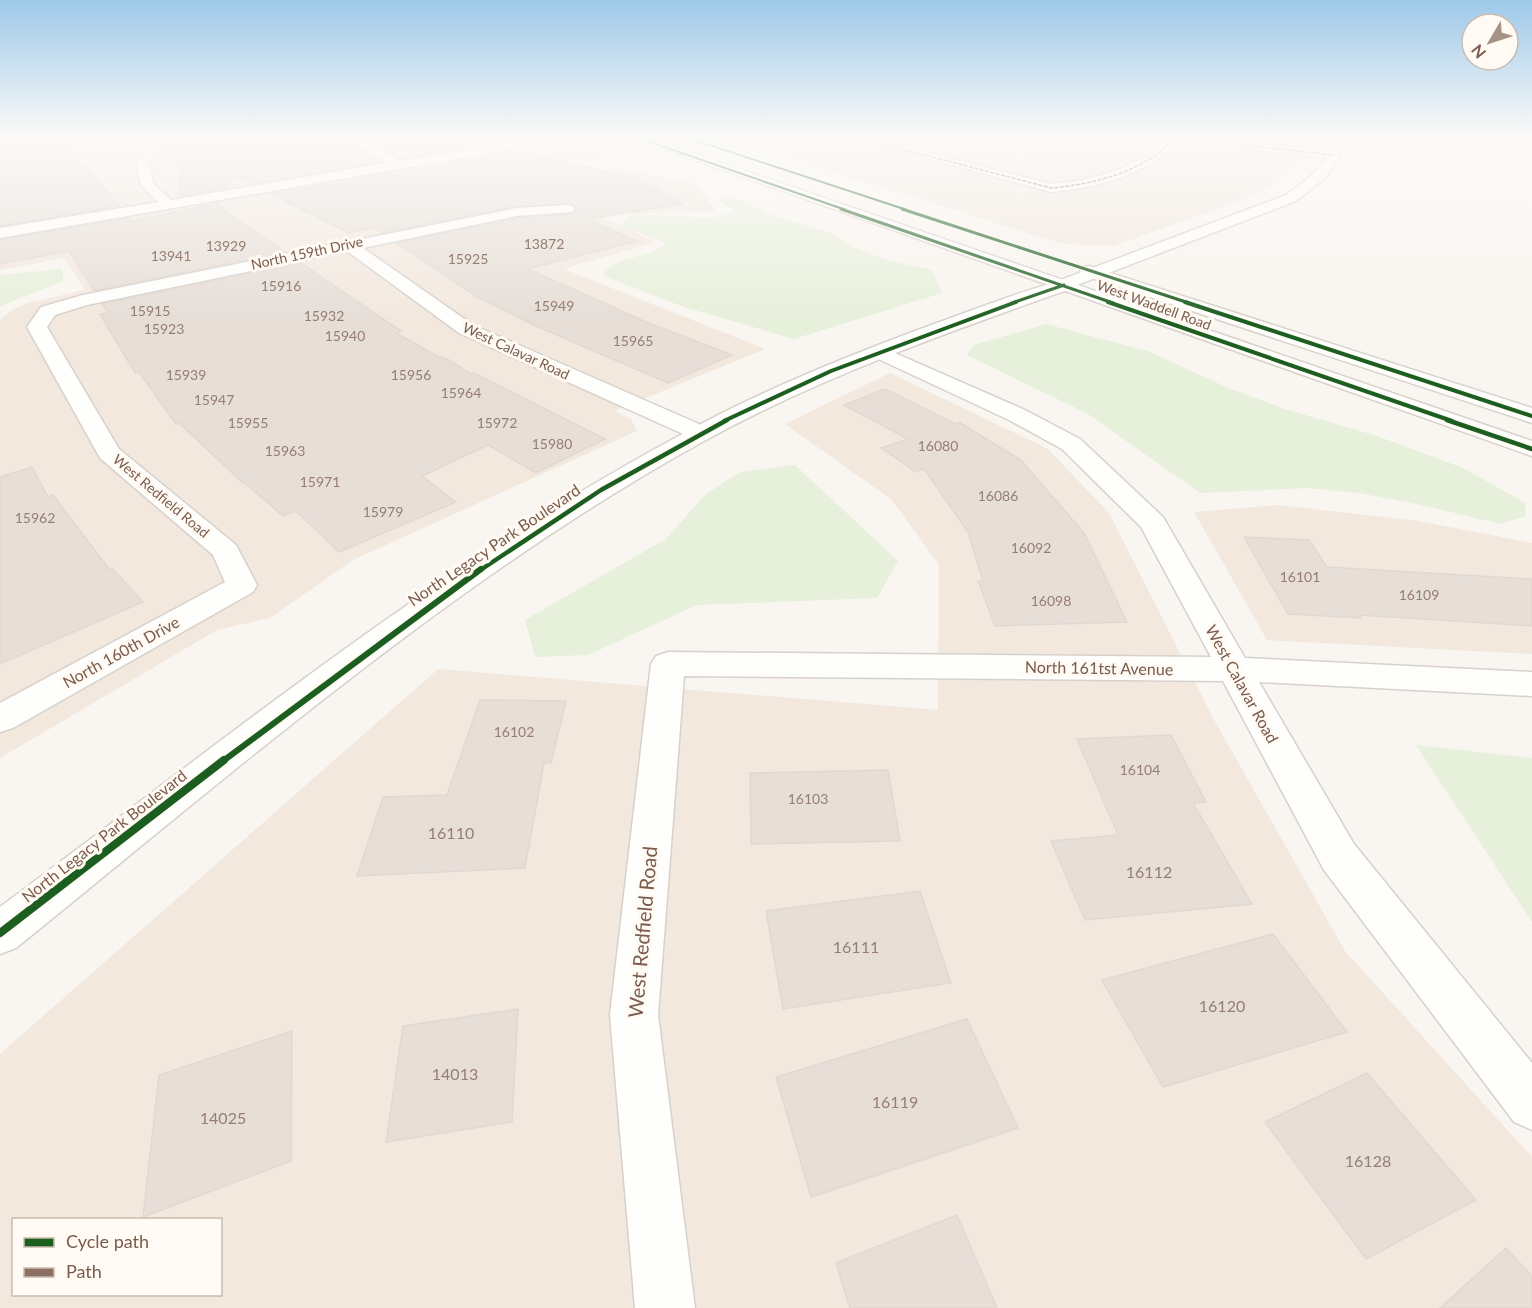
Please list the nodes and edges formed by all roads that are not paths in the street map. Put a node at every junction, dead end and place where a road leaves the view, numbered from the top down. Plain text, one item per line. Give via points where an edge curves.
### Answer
1 (161, 197) edge
2 (209, 197) edge
3 (810, 197) edge
4 (865, 197) edge
5 (1292, 197) edge
6 (168, 204) junction
7 (568, 209) dead end
8 (0, 233) edge
9 (347, 244) junction
10 (1095, 273) junction
11 (1064, 285) junction
12 (48, 311) joint
13 (879, 352) junction
14 (1532, 416) edge
15 (699, 433) junction
16 (1532, 449) edge
17 (242, 585) joint
18 (668, 664) joint
19 (1234, 669) junction
20 (1531, 683) edge
21 (0, 719) edge
22 (0, 933) edge
23 (1532, 1104) edge
24 (664, 1308) edge

1 - 6 street
2 - 6 street
3 - 11 street, West Waddell Road
4 - 10 street, West Waddell Road
5 - 10 street, North Legacy Park Boulevard
6 - 8 street
7 - 9 street, North 159th Drive via 517,212
9 - 12 street, North 159th Drive via 83,300
9 - 15 street, West Calavar Road via 465,329
10 - 11 street, North Legacy Park Boulevard
10 - 14 street, West Waddell Road
11 - 13 street, North Legacy Park Boulevard
11 - 16 street, West Waddell Road
12 - 17 street, West Redfield Road via 37,327 109,453 226,551
13 - 15 street, North Legacy Park Boulevard
13 - 19 street, West Calavar Road via 1071,444 1153,523
15 - 22 street, North Legacy Park Boulevard via 605,486 424,609
17 - 21 street, North 160th Drive
18 - 19 street, North 161tst Avenue
18 - 24 street, West Redfield Road via 634,1015
19 - 20 street, North 161tst Avenue
19 - 23 street, West Calavar Road via 1339,857

